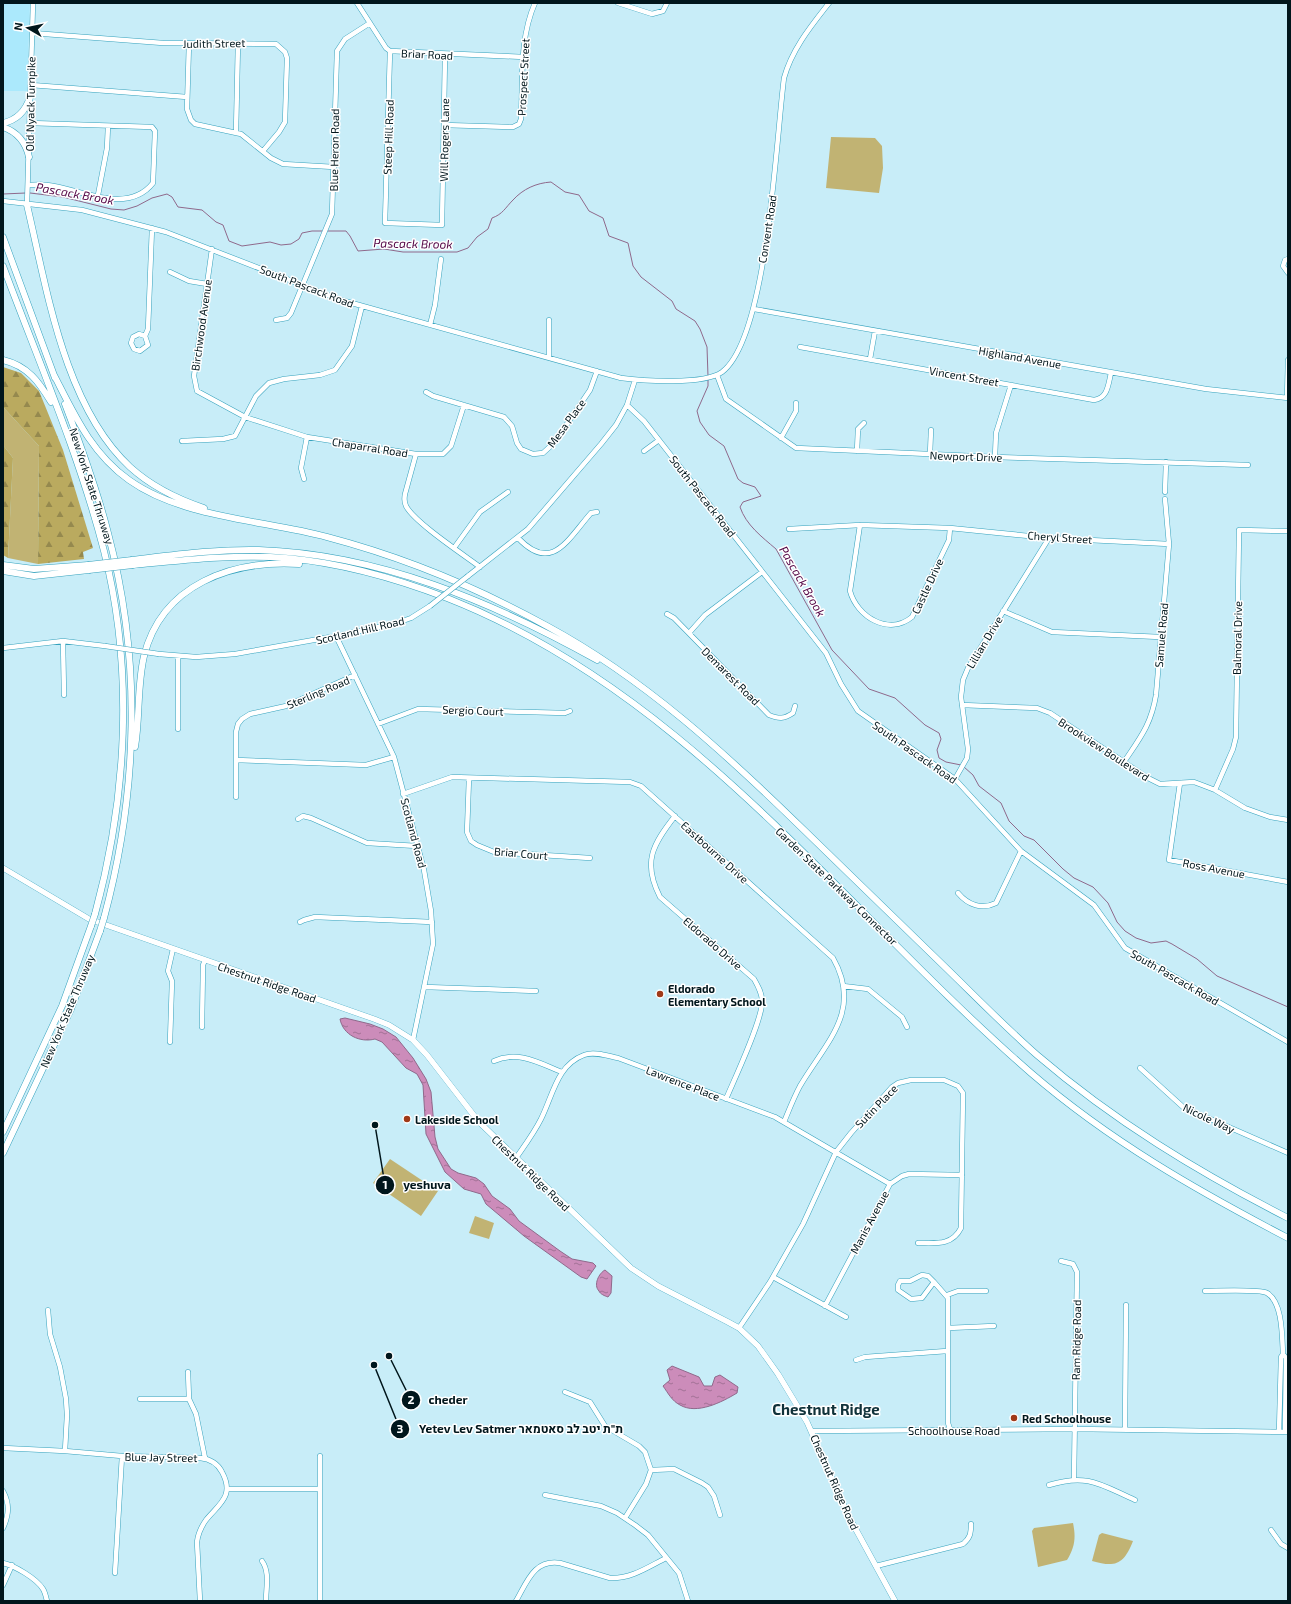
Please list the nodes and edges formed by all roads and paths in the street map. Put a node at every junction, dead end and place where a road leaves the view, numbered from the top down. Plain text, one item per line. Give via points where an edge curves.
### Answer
1 (33, 3) edge
2 (357, 3) edge
3 (535, 3) edge
4 (618, 3) edge
5 (667, 3) edge
6 (829, 3) edge
7 (370, 23) junction
8 (32, 33) junction
9 (189, 43) junction
10 (238, 43) junction
11 (390, 51) junction
12 (445, 55) junction
13 (524, 57) junction
14 (31, 86) junction
15 (30, 97) junction
16 (187, 97) junction
17 (3, 123) edge
18 (30, 123) junction
19 (444, 125) junction
20 (108, 126) junction
21 (3, 127) edge
22 (236, 132) junction
23 (263, 151) junction
24 (29, 157) junction
25 (334, 167) junction
26 (28, 187) junction
27 (98, 195) junction
28 (3, 201) edge
29 (27, 205) junction
30 (442, 225) joint
31 (152, 228) junction
32 (3, 237) edge
33 (212, 248) junction
34 (441, 259) dead end
35 (1288, 259) edge
36 (3, 266) edge
37 (170, 272) dead end
38 (1288, 273) edge
39 (207, 284) junction
40 (303, 286) junction
41 (362, 306) junction
42 (754, 309) junction
43 (276, 320) dead end
44 (549, 320) dead end
45 (430, 325) junction
46 (874, 331) junction
47 (146, 336) dead end
48 (800, 347) dead end
49 (549, 357) junction
50 (870, 359) junction
51 (3, 360) edge
52 (1288, 360) edge
53 (597, 371) junction
54 (1111, 373) junction
55 (54, 375) junction
56 (715, 376) junction
57 (635, 380) junction
58 (1012, 385) junction
59 (426, 392) dead end
60 (1288, 398) edge
61 (796, 403) dead end
62 (464, 405) junction
63 (628, 405) junction
64 (59, 416) junction
65 (245, 417) junction
66 (864, 423) dead end
67 (931, 430) dead end
68 (307, 436) junction
69 (781, 438) junction
70 (659, 440) junction
71 (182, 441) dead end
72 (644, 450) dead end
73 (857, 451) junction
74 (416, 454) junction
75 (930, 454) junction
76 (995, 457) junction
77 (1166, 462) junction
78 (1248, 465) dead end
79 (304, 479) dead end
80 (508, 492) dead end
81 (1164, 492) dead end
82 (1165, 499) dead end
83 (597, 512) dead end
84 (230, 516) junction
85 (860, 525) junction
86 (950, 528) junction
87 (789, 529) dead end
88 (1288, 531) edge
89 (518, 538) junction
90 (1049, 538) junction
91 (1169, 544) junction
92 (454, 548) junction
93 (133, 563) junction
94 (3, 565) edge
95 (89, 567) junction
96 (480, 567) junction
97 (3, 571) edge
98 (364, 571) junction
99 (762, 572) junction
100 (1003, 611) junction
101 (667, 614) dead end
102 (689, 633) junction
103 (336, 636) junction
104 (1160, 638) junction
105 (63, 641) junction
106 (3, 648) edge
107 (178, 656) junction
108 (355, 675) junction
109 (636, 682) junction
110 (64, 695) dead end
111 (962, 705) junction
112 (795, 706) dead end
113 (570, 711) dead end
114 (378, 724) junction
115 (178, 729) dead end
116 (394, 757) junction
117 (236, 760) junction
118 (1124, 762) junction
119 (469, 778) junction
120 (955, 779) junction
121 (1180, 783) junction
122 (129, 784) junction
123 (1215, 790) junction
124 (403, 794) junction
125 (236, 797) dead end
126 (675, 816) junction
127 (298, 819) dead end
128 (1288, 820) edge
129 (417, 846) junction
130 (1021, 851) junction
131 (590, 858) dead end
132 (3, 868) edge
133 (1288, 882) edge
134 (958, 893) dead end
135 (300, 922) dead end
136 (432, 922) junction
137 (174, 949) junction
138 (205, 960) junction
139 (425, 986) junction
140 (844, 986) junction
141 (536, 991) dead end
142 (202, 1027) dead end
143 (907, 1027) dead end
144 (413, 1040) junction
145 (170, 1042) dead end
146 (1288, 1042) edge
147 (494, 1061) dead end
148 (1140, 1068) dead end
149 (562, 1072) junction
150 (726, 1099) junction
151 (784, 1122) junction
152 (3, 1132) edge
153 (836, 1152) junction
154 (1288, 1153) edge
155 (3, 1154) edge
156 (516, 1158) junction
157 (962, 1175) junction
158 (890, 1184) junction
159 (1288, 1218) edge
160 (1288, 1238) edge
161 (918, 1242) dead end
162 (1061, 1261) dead end
163 (773, 1277) junction
164 (934, 1282) junction
165 (986, 1291) dead end
166 (1205, 1291) dead end
167 (947, 1295) junction
168 (1126, 1305) dead end
169 (825, 1306) junction
170 (48, 1310) dead end
171 (846, 1317) dead end
172 (994, 1326) dead end
173 (739, 1328) junction
174 (948, 1328) junction
175 (947, 1351) junction
176 (1283, 1354) junction
177 (856, 1360) dead end
178 (188, 1372) dead end
179 (565, 1392) dead end
180 (140, 1398) dead end
181 (189, 1399) junction
182 (950, 1429) junction
183 (1074, 1429) junction
184 (1125, 1429) junction
185 (812, 1431) junction
186 (1279, 1432) junction
187 (1287, 1432) edge
188 (3, 1448) edge
189 (65, 1450) junction
190 (122, 1456) junction
191 (320, 1456) dead end
192 (205, 1458) junction
193 (651, 1470) junction
194 (1074, 1479) junction
195 (1049, 1485) dead end
196 (227, 1489) junction
197 (320, 1489) junction
198 (3, 1491) edge
199 (545, 1495) dead end
200 (1135, 1500) dead end
201 (720, 1515) dead end
202 (625, 1518) junction
203 (971, 1524) dead end
204 (3, 1528) edge
205 (1271, 1530) dead end
206 (1288, 1548) edge
207 (666, 1558) junction
208 (262, 1561) dead end
209 (3, 1563) edge
210 (12, 1565) junction
211 (876, 1566) junction
212 (115, 1573) dead end
213 (3, 1585) edge
214 (47, 1601) edge
215 (200, 1601) edge
216 (266, 1601) edge
217 (320, 1601) edge
218 (516, 1601) edge
219 (688, 1601) edge
220 (895, 1601) edge

1 - 8 street, Old Nyack Turnpike
2 - 7 street, Briar Road
3 - 13 street, Prospect Street via 526,28
4 - 5 street via 652,14 663,10
6 - 42 street, Convent Road via 795,50 784,78 772,202
7 - 11 street, Briar Road
7 - 25 street, Blue Heron Road via 345,40 337,51
8 - 9 street, Judith Street
8 - 14 street, Old Nyack Turnpike
9 - 10 street, Judith Street
9 - 16 street
10 - 22 street
10 - 23 street, Judith Street via 276,44 285,52 287,58 285,122
11 - 12 street, Briar Road
11 - 30 street, Steep Hill Road via 385,223
12 - 13 street, Briar Road
12 - 19 street, Will Rogers Lane
13 - 19 street, Prospect Street via 519,124 513,127
14 - 15 street, Old Nyack Turnpike
14 - 16 street
15 - 17 highway via 21,114
15 - 18 street, Old Nyack Turnpike
16 - 22 street via 188,115 195,124
18 - 20 street
18 - 24 street, Old Nyack Turnpike
19 - 30 street, Will Rogers Lane
20 - 27 street via 107,148
20 - 27 street via 155,129 153,180 149,187 130,197 112,199
21 - 24 highway via 19,136
22 - 23 street via 247,137
23 - 25 street via 283,164
24 - 26 street, Old Nyack Turnpike
25 - 40 street, Blue Heron Road via 333,207 324,237
26 - 27 street via 47,185
26 - 29 street, Old Nyack Turnpike
28 - 29 street, South Pascack Road
29 - 31 street, South Pascack Road via 82,210
29 - 84 highway via 64,352 83,399 103,435 130,467 156,486 184,501
31 - 33 street, South Pascack Road
31 - 47 street
32 - 55 highway, New York State Thruway
33 - 39 street, Birchwood Avenue
33 - 40 street, South Pascack Road
34 - 45 street
35 - 38 street via 1283,266
36 - 64 highway, New York State Thruway
37 - 39 street via 189,281
39 - 65 street, Birchwood Avenue via 194,384 197,391
40 - 41 street, South Pascack Road
40 - 43 street, Blue Heron Road via 291,313 287,318
41 - 45 street, South Pascack Road
41 - 65 street via 352,346 335,370 320,375 269,383 256,396
42 - 46 street, Highland Avenue
42 - 56 street, Convent Road via 734,356 727,367
44 - 49 street
45 - 49 street, South Pascack Road
46 - 50 street
46 - 54 street, Highland Avenue
48 - 50 street, Vincent Street
49 - 53 street, South Pascack Road
50 - 58 street, Vincent Street
51 - 64 highway via 20,366 34,376
52 - 60 street
53 - 57 street, South Pascack Road
53 - 62 street, Mesa Place via 590,390 554,443 543,453 533,454 521,449 512,426 504,417
54 - 58 street, Vincent Street via 1106,393 1094,400
54 - 60 street, Highland Avenue via 1206,389
55 - 84 highway via 85,435 103,458 123,476 163,499 189,508
55 - 122 highway, New York State Thruway via 102,507 122,596 131,681
56 - 57 street via 700,379
56 - 69 street, Newport Drive via 726,399
57 - 63 street, Scotland Hill Road
58 - 76 street via 996,433
59 - 62 street, Mesa Place
61 - 69 street via 796,411
62 - 74 street, Chaparral Road via 451,446 443,454
63 - 70 street, South Pascack Road
63 - 89 street, Scotland Hill Road via 602,444
64 - 152 highway, New York State Thruway, bridge via 88,496 104,551 113,598 121,665 120,783 110,850 91,926 62,1006
65 - 68 street, Chaparral Road
65 - 71 street via 235,436
66 - 73 street via 858,430
67 - 75 street
68 - 74 street, Chaparral Road
68 - 79 street via 301,468
69 - 73 street, Newport Drive via 796,448
70 - 72 street
70 - 99 street, South Pascack Road
73 - 75 street, Newport Drive
74 - 92 street via 405,494 406,507
75 - 76 street, Newport Drive
76 - 77 street, Newport Drive
77 - 78 street, Newport Drive
77 - 81 street
80 - 92 street via 480,512
82 - 91 street, Samuel Road
83 - 89 street via 591,513 561,548 551,553 533,552
84 - 109 highway via 336,539 434,572 490,596 548,626
85 - 86 street, Cheryl Street
85 - 86 street, Castle Drive via 850,591 852,600 865,616 890,626 912,618 949,540
85 - 87 street, Cheryl Street
86 - 90 street, Cheryl Street
88 - 123 street, Balmoral Drive via 1239,530 1236,737
89 - 96 street, Scotland Hill Road
90 - 91 street, Cheryl Street
90 - 100 street, Lillian Drive
91 - 104 street, Samuel Road
92 - 96 street
93 - 95 highway, bridge
93 - 98 highway via 257,557 311,561
93 - 109 highway via 202,552 257,550 312,555 366,565 425,582 490,606 558,638
94 - 95 highway via 34,569
95 - 97 highway via 34,576
96 - 103 street, Scotland Hill Road, bridge via 411,618
98 - 122 highway via 297,564 250,566 212,576 181,596 158,623 146,652
98 - 160 highway, Garden State Parkway Connector via 429,591 504,623 564,655 632,700 726,778 994,1039 1055,1093 1109,1134 1166,1171
99 - 102 street via 705,615
99 - 120 street, South Pascack Road via 826,654 858,711
100 - 104 street via 1052,632
100 - 111 street, Lillian Drive via 968,668 963,680
101 - 102 street, Demarest Road
102 - 112 street, Demarest Road via 770,715 786,718 793,713
103 - 107 street, Scotland Hill Road via 235,654
103 - 108 street, Scotland Road
104 - 118 street, Samuel Road via 1153,711 1147,728
105 - 106 street, Scotland Hill Road
105 - 107 street, Scotland Hill Road, bridge
105 - 110 street
107 - 115 street
108 - 114 street, Scotland Road
108 - 117 street, Sterling Road via 286,706 250,714 242,719 236,732
109 - 159 highway, Garden State Parkway Connector via 684,718 730,758 998,1019 1063,1077 1168,1152
111 - 118 street, Brookview Boulevard via 1037,708 1050,713
111 - 120 street, Lillian Drive via 968,749
113 - 114 street, Sergio Court via 565,713 418,709
114 - 116 street, Scotland Road
116 - 117 street via 366,766
116 - 124 street, Scotland Road
117 - 125 street, Sterling Road
118 - 121 street, Brookview Boulevard via 1160,784
119 - 124 street, Eastbourne Drive via 452,777
119 - 126 street, Eastbourne Drive via 630,782 641,786
119 - 131 street, Briar Court via 468,832 471,841 477,845 494,852
120 - 130 street, South Pascack Road
121 - 123 street, Brookview Boulevard via 1194,782
121 - 133 street, Ross Avenue via 1168,860
122 - 155 highway, New York State Thruway, bridge via 117,862 100,931 71,1009
123 - 128 street, Brookview Boulevard via 1245,808
124 - 129 street, Scotland Road
126 - 140 street, Eastbourne Drive via 833,958
126 - 150 street, Eldorado Drive via 653,849 652,872 660,897 754,979 761,996 761,1013
127 - 129 street via 303,816 311,818 374,845
129 - 136 street, Scotland Road via 424,870
130 - 134 street via 996,902 988,906 971,904
130 - 146 street, South Pascack Road via 1094,905 1124,948
132 - 137 main road, Chestnut Ridge Road via 89,919
135 - 136 street via 315,917
136 - 139 street, Scotland Road via 433,944
137 - 138 main road, Chestnut Ridge Road
137 - 145 street via 168,971 172,981
138 - 142 street
138 - 144 main road, Chestnut Ridge Road via 374,1019
139 - 141 street
139 - 144 street, Scotland Road
140 - 143 street via 868,989 902,1017
140 - 151 street, Eastbourne Drive via 845,999 839,1024 799,1088
144 - 156 main road, Chestnut Ridge Road via 478,1122
147 - 149 street via 504,1056 520,1056
148 - 154 street, Nicole Way via 1183,1107
149 - 150 street, Lawrence Place via 571,1062 585,1054 601,1055 618,1058
149 - 156 street, Lawrence Place via 534,1133
150 - 151 street, Lawrence Place
151 - 153 street, Lawrence Place
153 - 157 street, Sutin Place via 851,1132 898,1083 911,1080 944,1080 958,1086 963,1092
153 - 158 street, Lawrence Place
153 - 163 street, Sutin Place via 803,1224
156 - 173 main road, Chestnut Ridge Road via 632,1268 658,1286
157 - 158 street, Manis Avenue via 909,1174
157 - 161 street, Sutin Place via 962,1223 959,1233 949,1241
158 - 169 street, Manis Avenue
162 - 183 street, Ram Ridge Road via 1073,1264 1077,1272
163 - 169 street
163 - 173 street, Sutin Place
164 - 164 street via 928,1276 922,1275 910,1281 900,1281 898,1288 909,1298 916,1300 924,1296
164 - 167 street
165 - 167 street via 958,1291
166 - 176 street via 1262,1291 1273,1298 1279,1312
167 - 174 street
168 - 184 street
169 - 171 street
170 - 189 street via 50,1334 66,1399
172 - 174 street
173 - 185 main road, Chestnut Ridge Road via 766,1357 793,1396
174 - 175 street
175 - 177 street via 865,1357
175 - 182 street
176 - 186 street
176 - 187 street via 1286,1358
178 - 181 street
179 - 193 street via 590,1402 606,1426 639,1446 645,1452
180 - 181 street
181 - 192 street via 196,1414
182 - 183 street, Schoolhouse Road
182 - 185 street, Schoolhouse Road
183 - 184 street, Schoolhouse Road
183 - 194 street, Ram Ridge Road
184 - 186 street, Schoolhouse Road
185 - 211 main road, Chestnut Ridge Road via 848,1515
186 - 187 street, Schoolhouse Road
188 - 189 street, Blue Jay Street
189 - 190 street, Blue Jay Street
190 - 192 street, Blue Jay Street
190 - 212 street
191 - 197 street
192 - 196 street, Blue Jay Street via 221,1469
193 - 201 street via 674,1469 702,1483 714,1496
193 - 202 street via 646,1484
194 - 195 street
194 - 200 street via 1097,1482
196 - 197 street
196 - 215 street via 222,1503 207,1518 198,1535
197 - 217 street
198 - 204 street via 9,1512
199 - 202 street via 601,1506
202 - 207 street via 648,1535
203 - 211 street via 971,1534 962,1544
205 - 206 street via 1281,1544
207 - 218 street via 619,1578 610,1578 560,1563 541,1565 532,1574
207 - 219 street via 681,1577
208 - 216 street via 267,1574
209 - 210 street
210 - 213 street
210 - 214 street via 42,1588
211 - 220 main road, Chestnut Ridge Road

